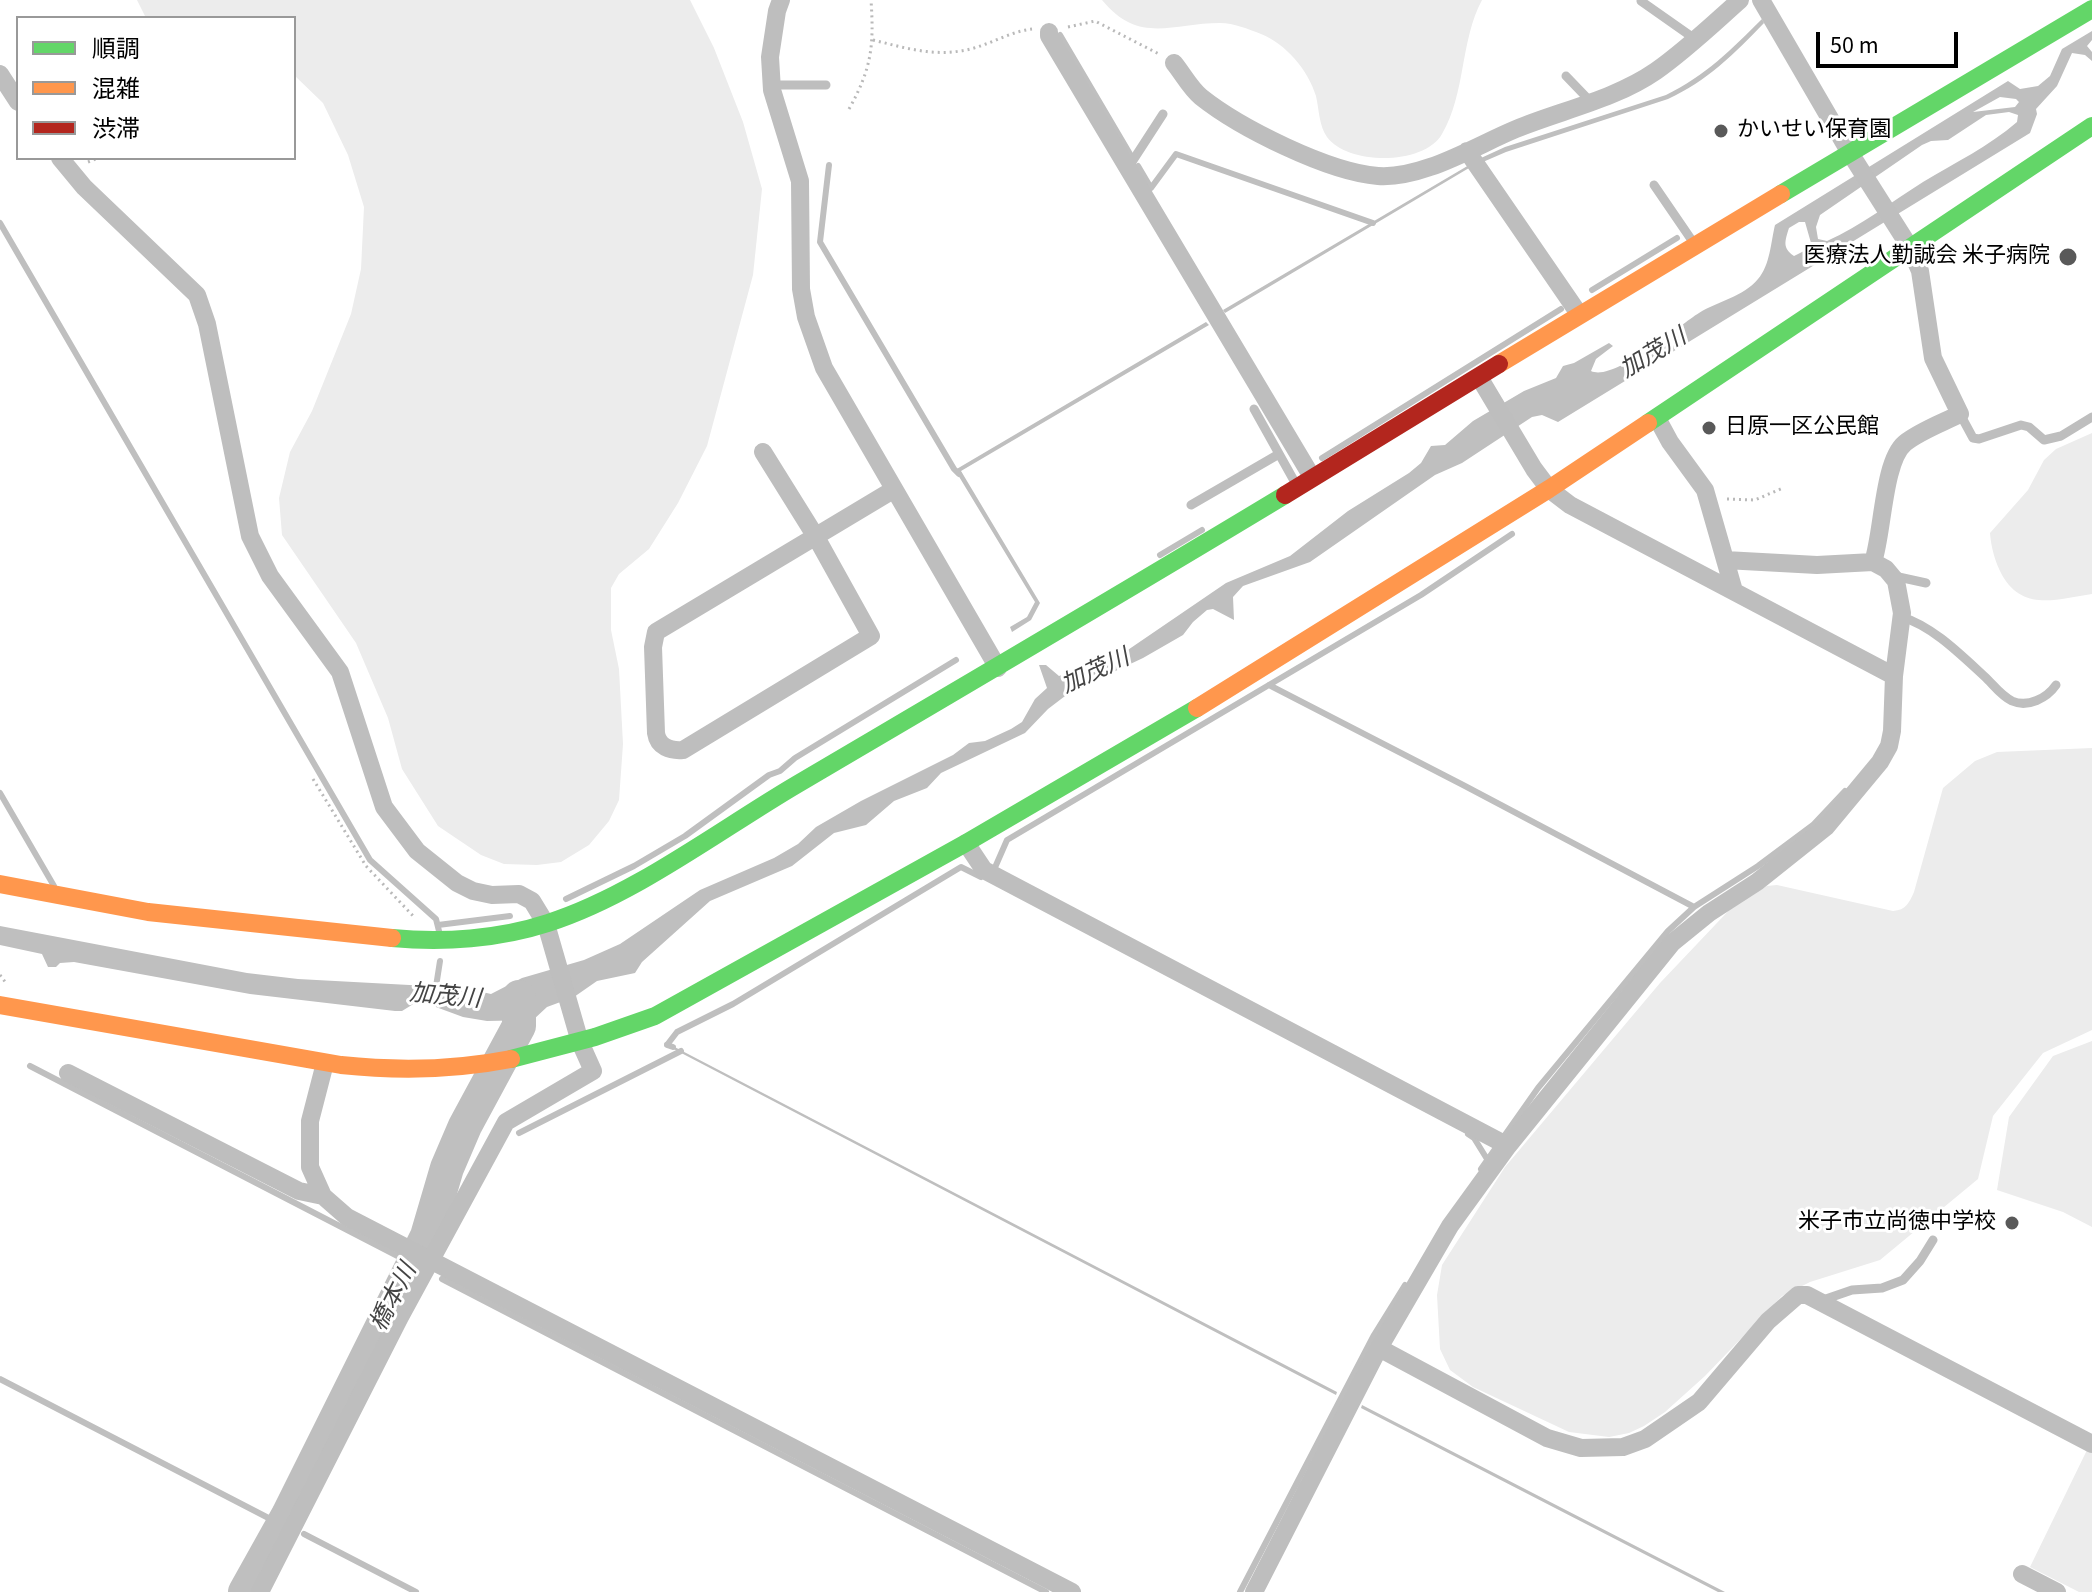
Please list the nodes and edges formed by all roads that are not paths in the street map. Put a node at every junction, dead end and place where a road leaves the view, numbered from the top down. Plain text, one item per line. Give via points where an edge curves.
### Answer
1 (781, 0) edge
2 (1740, 0) edge
3 (1761, 0) edge
4 (1641, 1) edge
5 (2092, 9) edge
6 (1050, 32) road end
7 (1695, 39) junction
8 (1174, 63) road end
9 (0, 74) edge
10 (1566, 76) dead end
11 (772, 85) junction
12 (826, 85) dead end
13 (16, 99) edge
14 (1591, 103) junction
15 (1163, 114) dead end
16 (2092, 126) edge
17 (1853, 158) junction
18 (62, 160) edge
19 (1473, 160) junction
20 (1128, 168) junction
21 (1654, 185) dead end
22 (1904, 239) junction
23 (1695, 245) junction
24 (1579, 314) junction
25 (1484, 384) junction
26 (1254, 409) dead end
27 (1960, 414) junction
28 (2092, 417) edge
29 (1657, 418) junction
30 (763, 452) dead end
31 (1279, 454) junction
32 (1305, 481) junction
33 (1549, 489) junction
34 (893, 490) junction
35 (1191, 505) dead end
36 (816, 537) junction
37 (1725, 560) junction
38 (1873, 562) junction
39 (1890, 575) junction
40 (1926, 583) dead end
41 (1734, 591) junction
42 (1902, 617) junction
43 (998, 668) junction
44 (1894, 676) junction
45 (2056, 685) dead end
46 (966, 843) junction
47 (0, 884) edge
48 (546, 924) junction
49 (0, 1005) edge
50 (580, 1042) junction
51 (325, 1063) junction
52 (68, 1073) dead end
53 (1508, 1146) junction
54 (323, 1196) junction
55 (1933, 1240) dead end
56 (423, 1256) junction
57 (1820, 1301) junction
58 (1379, 1348) junction
59 (2092, 1444) edge
60 (2022, 1574) dead end
61 (260, 1592) edge
62 (1072, 1592) edge
63 (1254, 1592) edge
64 (2057, 1592) edge

1 - 11 street via 770,57
2 - 7 street
3 - 17 street
4 - 7 lane
5 - 17 street
6 - 20 street
7 - 14 street via 1657,70
8 - 19 street via 1202,97 1270,139 1326,164 1376,176
9 - 13 street
10 - 14 lane
11 - 12 lane
11 - 34 street via 800,181 799,259 806,317 824,368
14 - 19 street via 1517,129
15 - 20 lane
16 - 22 street
17 - 22 street
17 - 23 street
18 - 48 street via 197,295 250,536 270,576 340,672 384,807 417,851 446,876 473,891 519,894 532,901
19 - 24 street
20 - 32 street
21 - 23 lane
22 - 27 street via 1920,271 1933,358
22 - 29 street
23 - 24 street
24 - 25 street
25 - 32 street
25 - 33 street
26 - 31 lane
27 - 28 lane via 1973,438 1979,439 2021,425 2044,440
27 - 38 street via 1896,452
29 - 33 street
29 - 37 street via 1705,490
30 - 36 street
31 - 32 lane
31 - 35 lane
32 - 43 street
33 - 41 street
33 - 46 street via 1254,675
34 - 36 street
34 - 43 street
36 - 36 street via 871,636 683,750 662,745 656,733 656,632
37 - 38 street
37 - 41 street
38 - 39 street
39 - 40 lane
39 - 42 street via 1900,595
41 - 44 street
42 - 44 street
42 - 45 lane via 1929,630 2013,701 2043,698
43 - 48 street via 604,902
44 - 53 street via 1889,746 1872,774 1826,827 1672,943
46 - 50 street via 655,1016
46 - 53 street via 984,870
47 - 48 street via 148,912 426,941 484,937
48 - 50 street
49 - 51 street
50 - 51 street via 468,1065 408,1069
50 - 56 street via 593,1071 506,1122
51 - 54 street via 310,1121 310,1167
52 - 54 street via 299,1191
53 - 58 street via 1450,1226
54 - 56 street via 347,1217
55 - 57 lane via 1903,1280
56 - 61 street via 400,1317
56 - 62 street
57 - 58 street via 1798,1295 1768,1321 1699,1402 1645,1439 1602,1450 1547,1438
57 - 59 street
58 - 63 street
60 - 64 street

